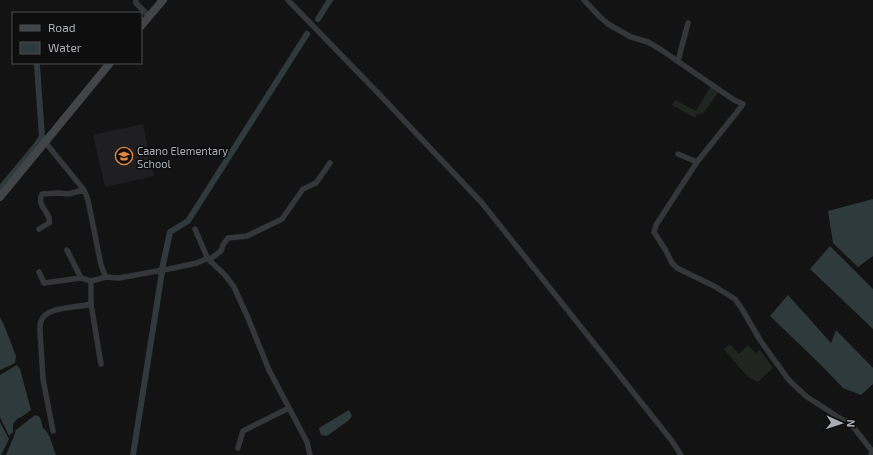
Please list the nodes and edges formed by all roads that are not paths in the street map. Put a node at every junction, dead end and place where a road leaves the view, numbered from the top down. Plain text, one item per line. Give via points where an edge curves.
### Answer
1 (136, 0) edge
2 (162, 0) edge
3 (288, 0) edge
4 (584, 0) edge
5 (149, 16) junction
6 (688, 23) dead end
7 (142, 25) edge
8 (678, 61) junction
9 (109, 64) edge
10 (45, 142) junction
11 (678, 154) dead end
12 (697, 162) junction
13 (330, 163) dead end
14 (84, 190) junction
15 (0, 197) edge
16 (39, 229) dead end
17 (195, 229) dead end
18 (67, 250) dead end
19 (208, 259) junction
20 (39, 272) dead end
21 (106, 276) junction
22 (81, 278) junction
23 (91, 281) junction
24 (91, 304) junction
25 (101, 364) dead end
26 (289, 408) junction
27 (54, 430) dead end
28 (238, 448) dead end
29 (872, 452) edge
30 (310, 455) edge
31 (681, 455) edge

1 - 5 street
2 - 5 main road
3 - 31 street via 482,203
4 - 8 street via 608,24 631,37 660,48
5 - 7 main road
6 - 8 street
8 - 12 street via 742,104
9 - 10 main road
10 - 14 street
10 - 15 main road
11 - 12 street
12 - 29 street via 654,229 655,235 677,268 735,299 788,379 815,402 851,424
13 - 19 street via 316,182 303,189 282,218 247,236 228,238 221,251
14 - 16 street via 68,194 42,194 41,204 50,220
14 - 21 street via 101,265
17 - 19 street
18 - 22 street
19 - 21 street via 119,278
19 - 26 street via 234,287 269,370
20 - 22 street via 44,283
21 - 23 street
22 - 23 street
23 - 24 street
24 - 25 street
24 - 27 street via 56,309 41,319 43,379
26 - 28 street via 243,431
26 - 30 street via 307,442

